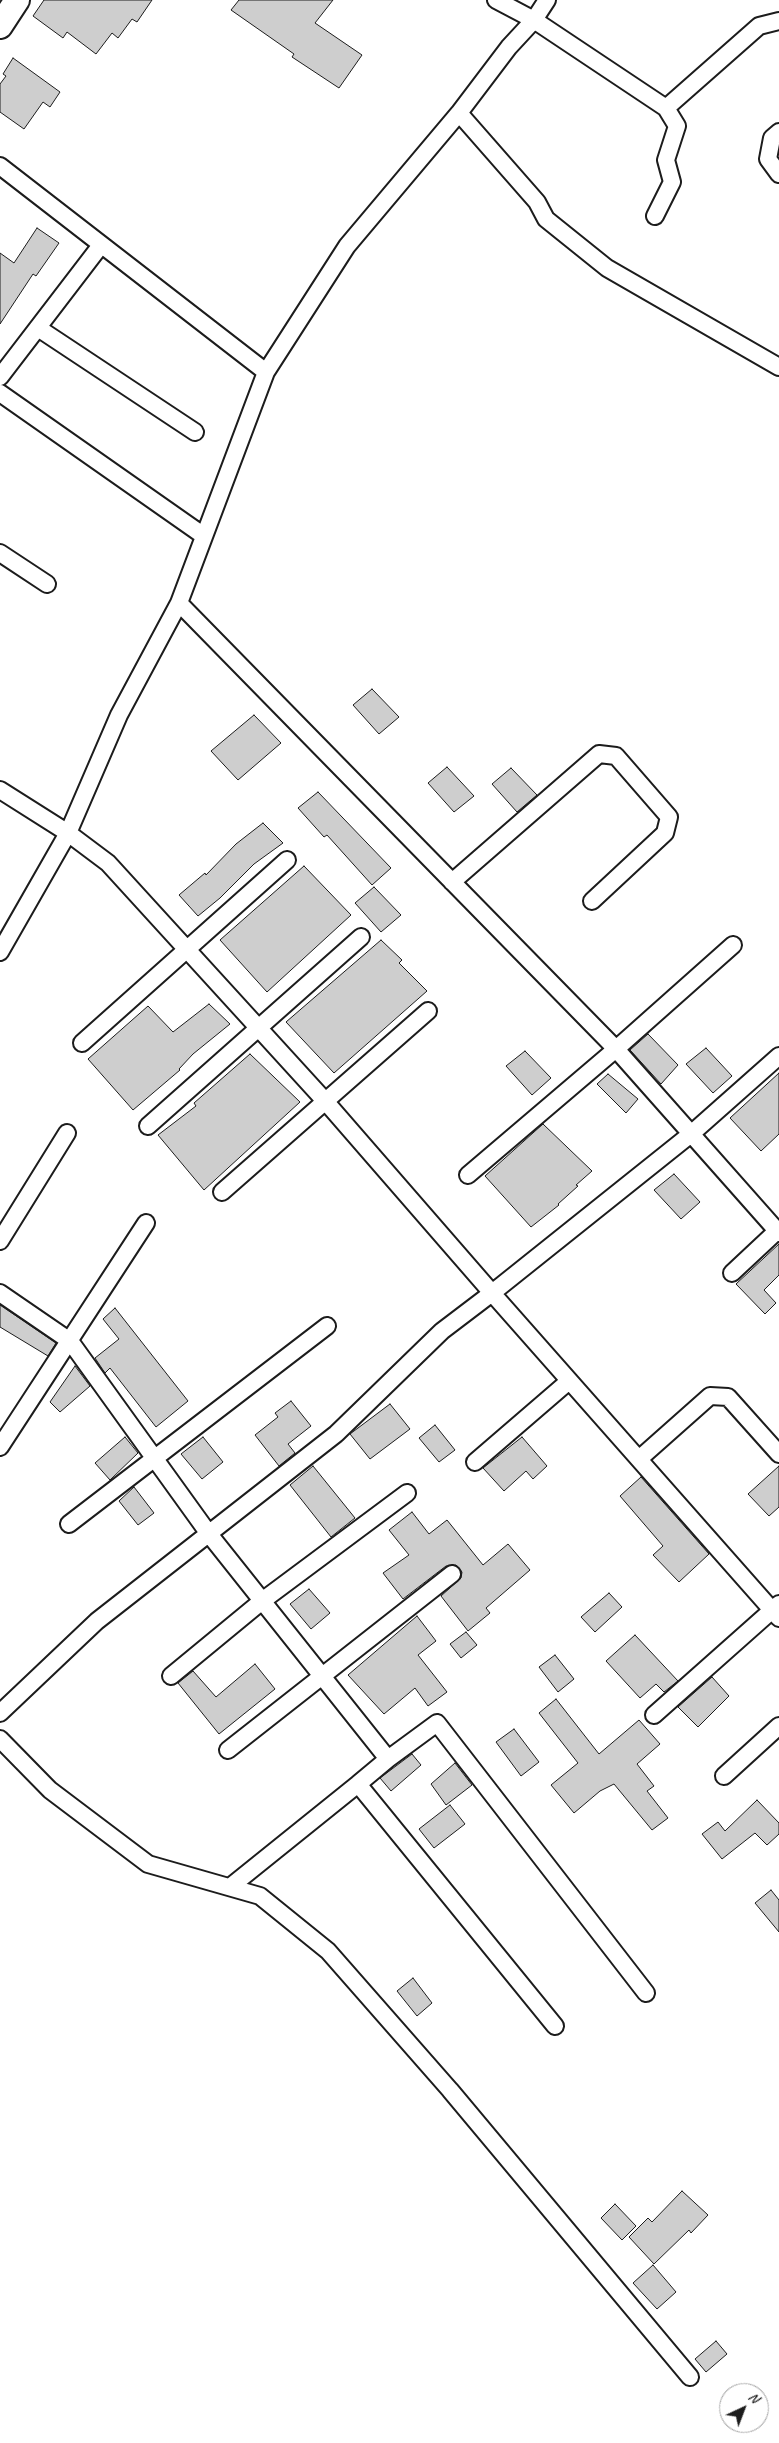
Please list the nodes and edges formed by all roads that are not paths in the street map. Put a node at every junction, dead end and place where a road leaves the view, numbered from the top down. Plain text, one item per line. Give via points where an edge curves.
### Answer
1 (16, 0) edge
2 (496, 0) edge
3 (547, 0) edge
4 (534, 20) junction
5 (779, 21) edge
6 (0, 26) edge
7 (666, 108) junction
8 (459, 113) junction
9 (779, 132) edge
10 (0, 166) edge
11 (779, 174) edge
12 (655, 216) dead end
13 (101, 245) junction
14 (38, 328) junction
15 (779, 366) edge
16 (266, 372) junction
17 (0, 376) edge
18 (0, 393) edge
19 (195, 432) dead end
20 (204, 536) junction
21 (0, 553) edge
22 (47, 584) dead end
23 (179, 603) junction
24 (0, 790) edge
25 (68, 834) junction
26 (287, 860) dead end
27 (452, 882) junction
28 (592, 901) dead end
29 (361, 936) dead end
30 (733, 945) dead end
31 (186, 950) junction
32 (0, 952) edge
33 (428, 1011) dead end
34 (259, 1028) junction
35 (82, 1043) dead end
36 (616, 1049) junction
37 (779, 1056) edge
38 (326, 1102) junction
39 (148, 1126) dead end
40 (67, 1133) dead end
41 (691, 1134) junction
42 (468, 1175) dead end
43 (222, 1192) dead end
44 (146, 1223) dead end
45 (778, 1231) edge
46 (0, 1241) edge
47 (732, 1273) dead end
48 (0, 1293) edge
49 (492, 1293) junction
50 (328, 1326) dead end
51 (70, 1341) junction
52 (569, 1381) junction
53 (0, 1447) edge
54 (779, 1454) edge
55 (156, 1459) junction
56 (638, 1459) junction
57 (475, 1462) dead end
58 (407, 1492) dead end
59 (69, 1524) dead end
60 (209, 1534) junction
61 (452, 1574) dead end
62 (262, 1601) junction
63 (777, 1611) edge
64 (171, 1676) dead end
65 (321, 1676) junction
66 (0, 1713) edge
67 (654, 1715) dead end
68 (779, 1726) edge
69 (0, 1739) edge
70 (228, 1750) dead end
71 (388, 1759) junction
72 (724, 1776) dead end
73 (358, 1784) junction
74 (230, 1887) junction
75 (646, 1993) dead end
76 (555, 2026) dead end
77 (690, 2377) dead end

1 - 6 main road
2 - 4 street
3 - 4 street
4 - 7 street
4 - 8 street via 509,47
5 - 7 street via 759,26
7 - 12 street via 677,126 666,160 672,182
8 - 15 street via 531,195 546,219 607,268
8 - 16 street via 348,246
9 - 11 street via 772,138 768,159
10 - 13 street
13 - 14 street
13 - 16 street
14 - 17 street
14 - 19 street
16 - 20 street
18 - 20 street
20 - 23 street
21 - 22 street
23 - 25 street via 120,715
23 - 27 street
24 - 25 street
25 - 31 street via 108,864
25 - 32 street
26 - 31 street
27 - 28 street via 599,754 616,756 670,817 665,833
27 - 36 street
29 - 34 street
30 - 36 street
31 - 34 street
31 - 35 street
33 - 38 street
34 - 38 street
34 - 39 street
36 - 41 street
36 - 42 street
37 - 41 street
38 - 43 street
38 - 49 street
40 - 46 street
41 - 45 street
41 - 49 street
44 - 51 street
45 - 47 street
48 - 51 street
49 - 52 street
49 - 60 street via 442,1332 336,1434
50 - 55 street
51 - 53 street
51 - 55 street
52 - 56 street
52 - 57 street
54 - 56 street via 728,1397 710,1396
55 - 59 street
55 - 60 street
56 - 63 street
58 - 62 street
60 - 62 street
60 - 66 street via 97,1621
61 - 65 street
62 - 64 street
62 - 65 street
63 - 67 street
65 - 70 street
65 - 71 street
68 - 72 street
69 - 74 street via 50,1790 148,1864
71 - 73 street
71 - 75 street via 437,1723
73 - 74 street
73 - 76 street
74 - 77 street via 260,1896 328,1951 450,2090

